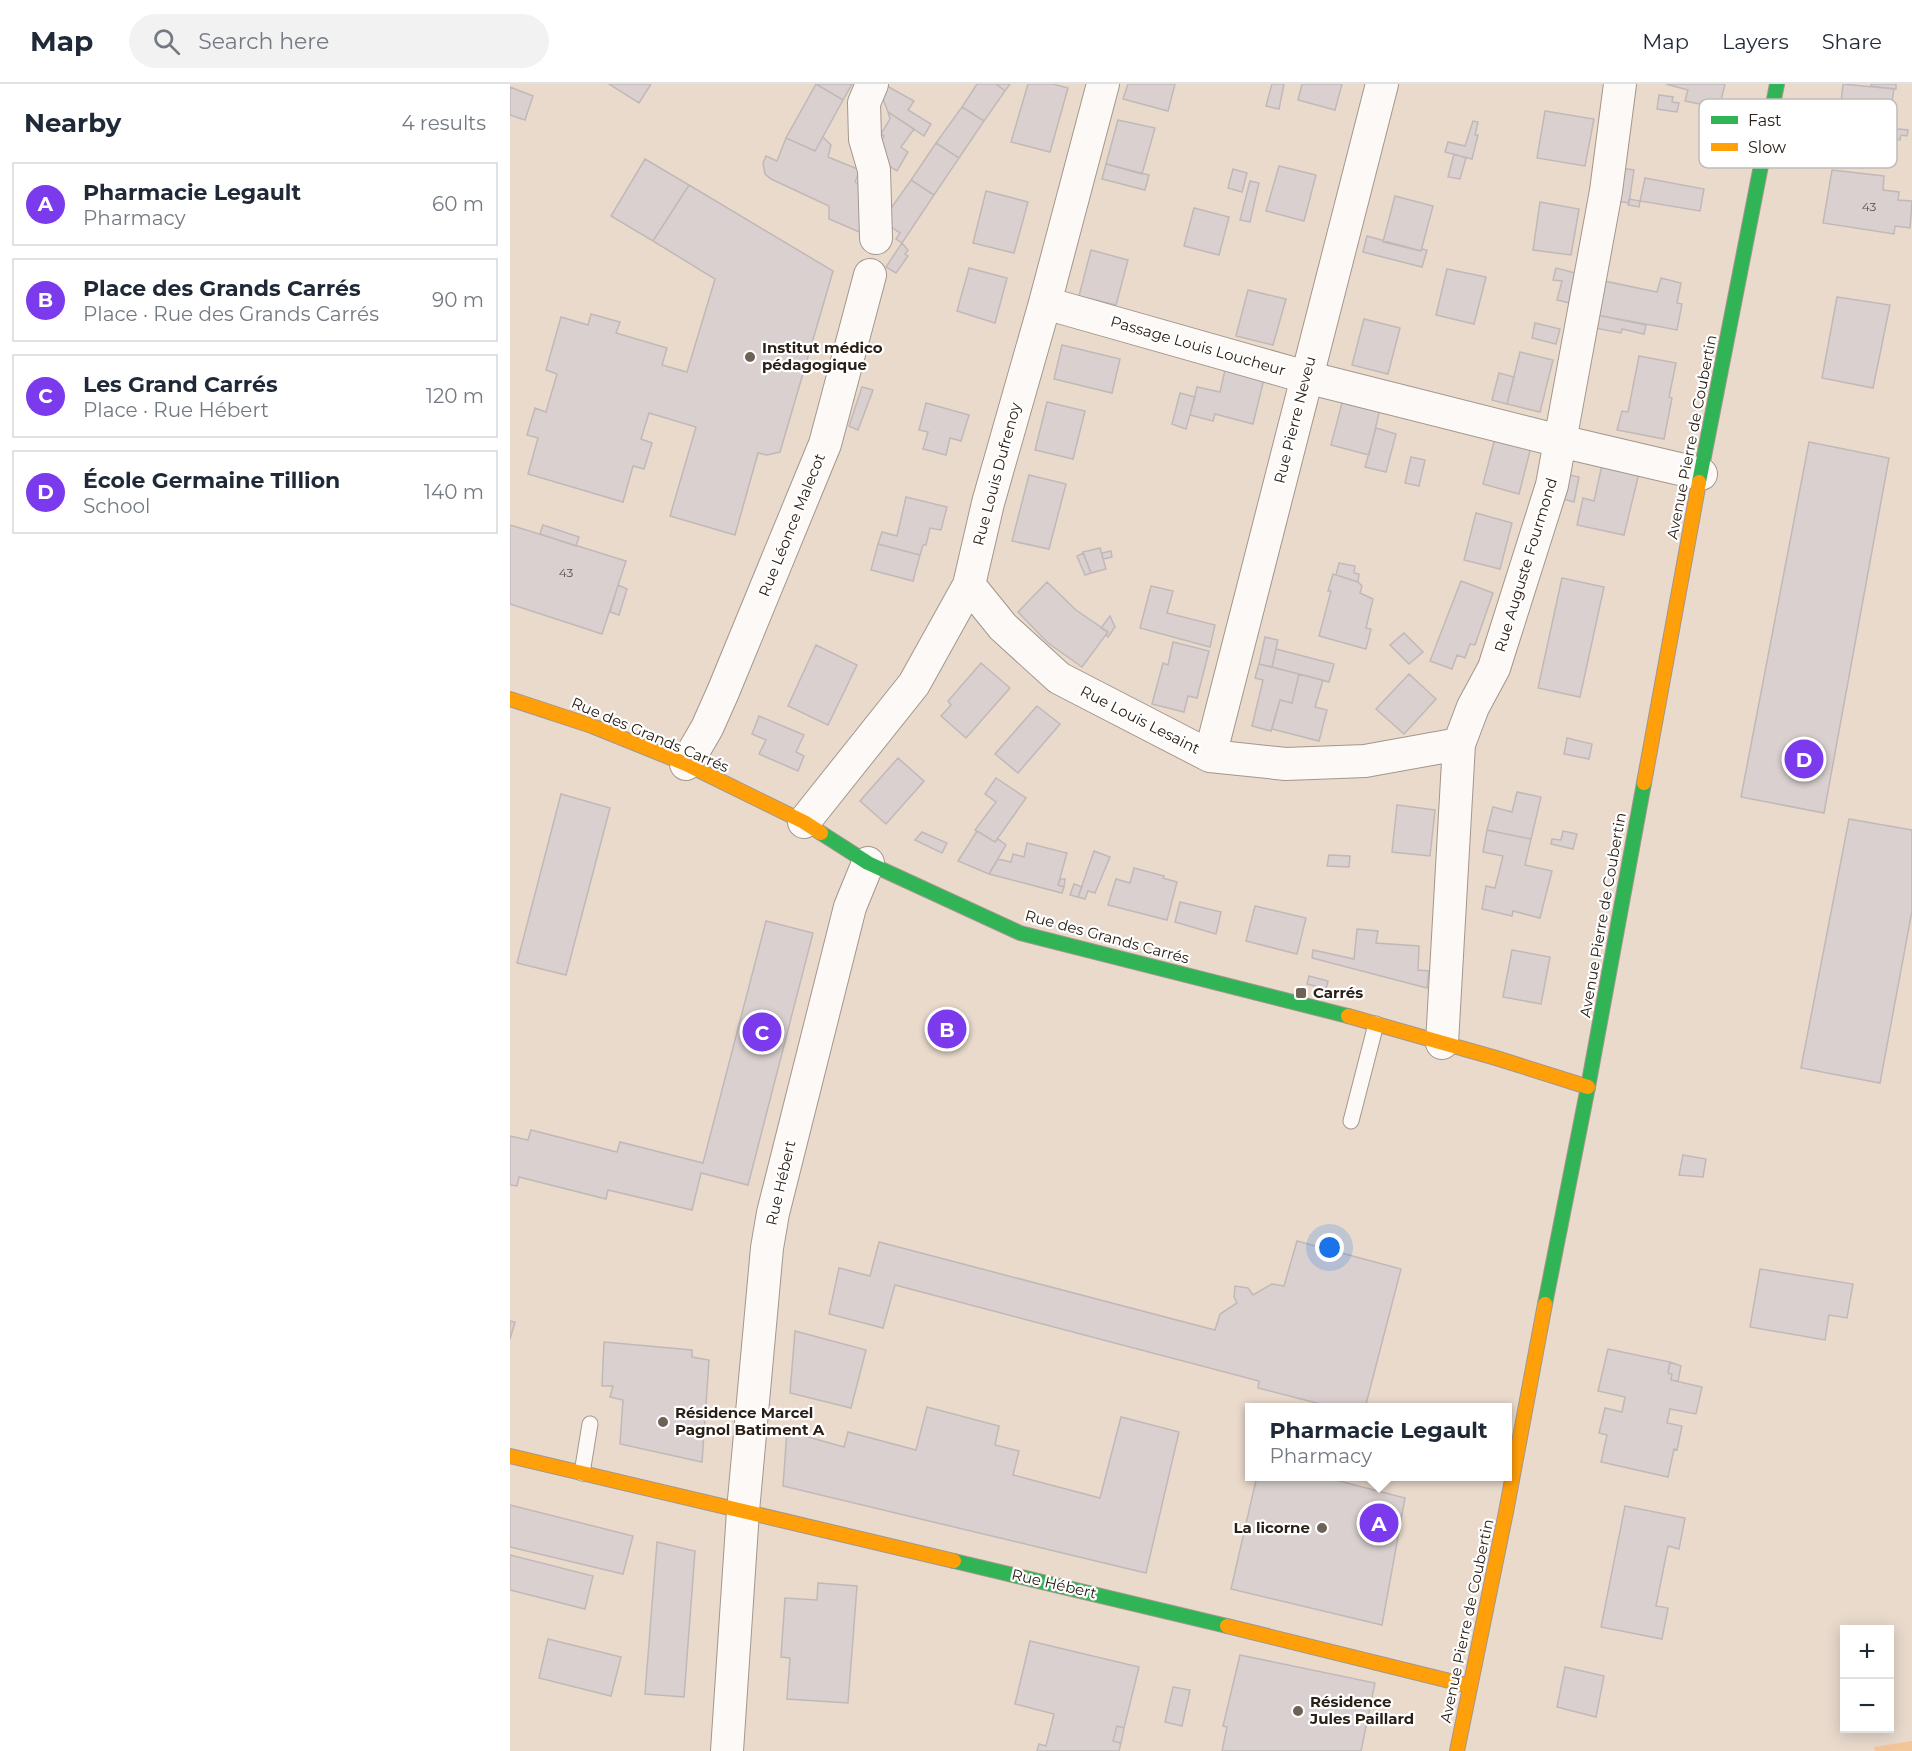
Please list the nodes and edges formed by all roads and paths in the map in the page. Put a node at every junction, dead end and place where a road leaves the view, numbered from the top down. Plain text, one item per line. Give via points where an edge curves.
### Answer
1 (872, 84) edge
2 (1103, 84) edge
3 (1382, 84) edge
4 (1620, 84) edge
5 (1778, 84) edge
6 (1775, 99) edge
7 (1761, 168) edge
8 (876, 238) dead end
9 (870, 275) dead end
10 (1045, 303) junction
11 (1306, 377) junction
12 (1560, 441) junction
13 (1701, 474) junction
14 (969, 585) junction
15 (510, 699) edge
16 (1459, 744) junction
17 (1210, 756) junction
18 (686, 764) junction
19 (804, 822) junction
20 (868, 863) junction
21 (1376, 1024) junction
22 (1442, 1042) junction
23 (1588, 1087) junction
24 (1351, 1121) dead end
25 (590, 1424) dead end
26 (510, 1456) edge
27 (582, 1473) junction
28 (1512, 1480) edge
29 (1512, 1481) edge
30 (743, 1511) junction
31 (1470, 1686) junction
32 (727, 1751) edge
33 (1457, 1751) edge

1 - 8 street via 864,103 865,139 874,170
2 - 10 street, Rue Louis Dufrenoy
3 - 11 street, Rue Pierre Neveu
4 - 12 street, Rue Auguste Fourmond via 1606,191
5 - 6 street, Avenue Pierre de Coubertin
7 - 13 street, Avenue Pierre de Coubertin
9 - 18 street, Rue Léonce Malecot via 825,444 707,729
10 - 11 street, Passage Louis Loucheur
10 - 14 street, Rue Louis Dufrenoy
11 - 12 street, Passage Louis Loucheur
11 - 17 street, Rue Pierre Neveu
12 - 13 street, Passage Louis Loucheur
12 - 16 street, Rue Auguste Fourmond via 1552,485 1494,668
13 - 23 street, Avenue Pierre de Coubertin
14 - 17 street, Rue Louis Lesaint via 1003,627 1059,678
14 - 19 street, Rue Louis Dufrenoy via 914,684
15 - 18 street, Rue des Grands Carrés via 592,726
16 - 17 street, Rue Louis Lesaint via 1365,761 1286,764
16 - 22 street, Rue Auguste Fourmond
18 - 19 street, Rue des Grands Carrés
19 - 20 street, Rue des Grands Carrés
20 - 21 street, Rue des Grands Carrés via 1020,933
20 - 30 street, Rue Hébert via 849,907 773,1213
21 - 22 street, Rue des Grands Carrés
21 - 24 lane
22 - 23 street, Rue des Grands Carrés
23 - 28 street, Avenue Pierre de Coubertin
25 - 27 lane
26 - 27 street, Rue Hébert
27 - 30 street, Rue Hébert
29 - 31 street, Avenue Pierre de Coubertin
30 - 31 street, Rue Hébert
30 - 32 street, Rue Hébert
31 - 33 street, Avenue Pierre de Coubertin

